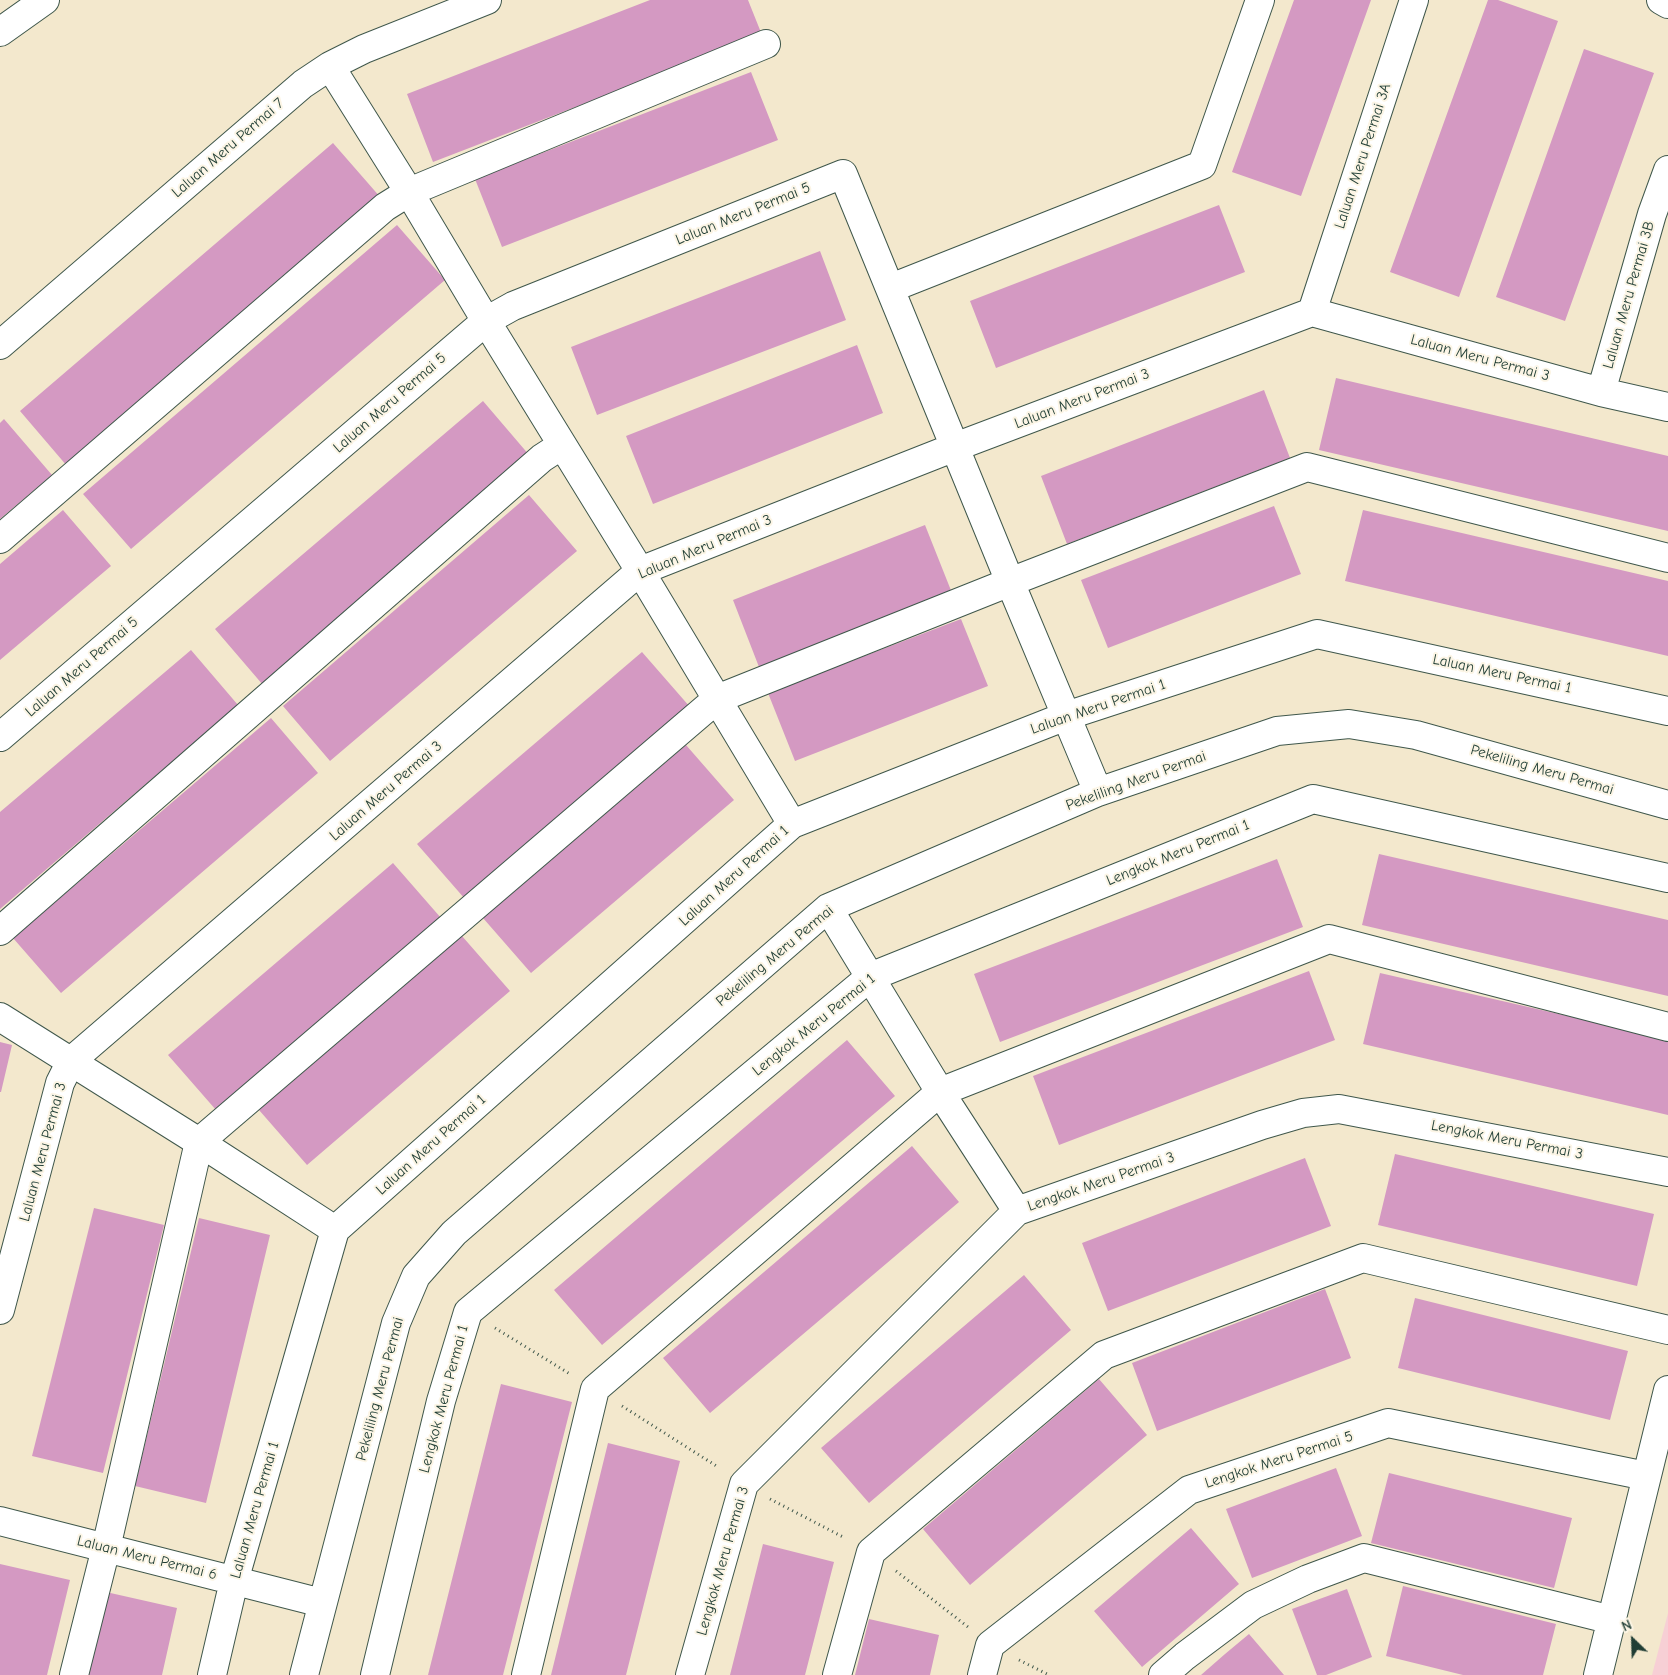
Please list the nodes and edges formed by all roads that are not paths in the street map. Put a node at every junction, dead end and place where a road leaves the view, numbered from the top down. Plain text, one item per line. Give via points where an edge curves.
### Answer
1 (45, 0) edge
2 (487, 0) edge
3 (1260, 0) edge
4 (1414, 0) edge
5 (1661, 0) edge
6 (1668, 4) edge
7 (0, 32) edge
8 (766, 44) dead end
9 (330, 66) junction
10 (1668, 173) edge
11 (409, 192) junction
12 (891, 288) junction
13 (1312, 312) junction
14 (486, 321) junction
15 (0, 345) edge
16 (1601, 392) junction
17 (1668, 407) edge
18 (562, 445) junction
19 (955, 447) junction
20 (0, 539) edge
21 (1668, 558) edge
22 (640, 571) junction
23 (1010, 582) junction
24 (717, 699) junction
25 (1668, 710) edge
26 (1066, 716) junction
27 (0, 737) edge
28 (1098, 792) junction
29 (1668, 805) edge
30 (792, 824) junction
31 (1668, 878) edge
32 (828, 908) junction
33 (0, 931) edge
34 (870, 977) junction
35 (0, 1017) edge
36 (1668, 1027) edge
37 (71, 1061) junction
38 (940, 1092) junction
39 (199, 1142) junction
40 (1668, 1172) edge
41 (1017, 1211) junction
42 (335, 1230) junction
43 (0, 1310) edge
44 (1668, 1330) edge
45 (1668, 1390) edge
46 (1646, 1476) junction
47 (0, 1521) edge
48 (106, 1548) junction
49 (234, 1581) junction
50 (322, 1603) junction
51 (1612, 1620) junction
52 (74, 1675) edge
53 (212, 1675) edge
54 (304, 1675) edge
55 (374, 1675) edge
56 (526, 1675) edge
57 (690, 1675) edge
58 (837, 1675) edge
59 (982, 1675) edge
60 (1163, 1675) edge
61 (1598, 1675) edge

1 - 7 street
2 - 9 street, Laluan Meru Permai 7
3 - 12 street via 1202,165
4 - 13 street, Laluan Meru Permai 3A
5 - 6 street
8 - 11 street
9 - 11 street
9 - 15 street, Laluan Meru Permai 7 via 303,84
10 - 16 street, Laluan Meru Permai 3B via 1652,214
11 - 14 street
11 - 20 street via 385,207
12 - 14 street, Laluan Meru Permai 5 via 843,174 513,306
12 - 19 street
13 - 16 street, Laluan Meru Permai 3
13 - 19 street, Laluan Meru Permai 3
14 - 18 street
14 - 27 street, Laluan Meru Permai 5
16 - 17 street, Laluan Meru Permai 3
18 - 22 street
18 - 33 street via 542,458
19 - 22 street, Laluan Meru Permai 3
19 - 23 street
21 - 23 street via 1308,467
22 - 24 street
22 - 37 street, Laluan Meru Permai 3
23 - 24 street
23 - 26 street
24 - 30 street
24 - 39 street
25 - 26 street, Laluan Meru Permai 1 via 1317,634
26 - 28 street
26 - 30 street, Laluan Meru Permai 1
28 - 29 street, Pekeliling Meru Permai via 1277,731 1349,724 1416,734
28 - 32 street, Pekeliling Meru Permai
30 - 42 street, Laluan Meru Permai 1
31 - 34 street, Lengkok Meru Permai 1 via 1313,799
32 - 34 street
32 - 50 street, Pekeliling Meru Permai via 454,1234 416,1276 396,1323
34 - 38 street
34 - 55 street, Lengkok Meru Permai 1 via 468,1312 441,1401
35 - 37 street
36 - 38 street via 1329,939
37 - 39 street
37 - 43 street, Laluan Meru Permai 3 via 60,1083
38 - 41 street
38 - 56 street via 595,1389
39 - 42 street
39 - 48 street
40 - 41 street, Lengkok Meru Permai 3 via 1339,1109 1303,1113 1262,1125
41 - 57 street, Lengkok Meru Permai 3 via 744,1484
42 - 49 street, Laluan Meru Permai 1
44 - 58 street via 1363,1258 1104,1355 871,1552
45 - 46 street
46 - 51 street
46 - 59 street, Lengkok Meru Permai 5 via 1388,1423 1189,1490 990,1645
47 - 48 street, Laluan Meru Permai 6
48 - 49 street, Laluan Meru Permai 6
48 - 52 street
49 - 50 street, Laluan Meru Permai 6
49 - 53 street, Laluan Meru Permai 1
50 - 54 street, Pekeliling Meru Permai
51 - 60 street via 1364,1558 1253,1605
51 - 61 street

